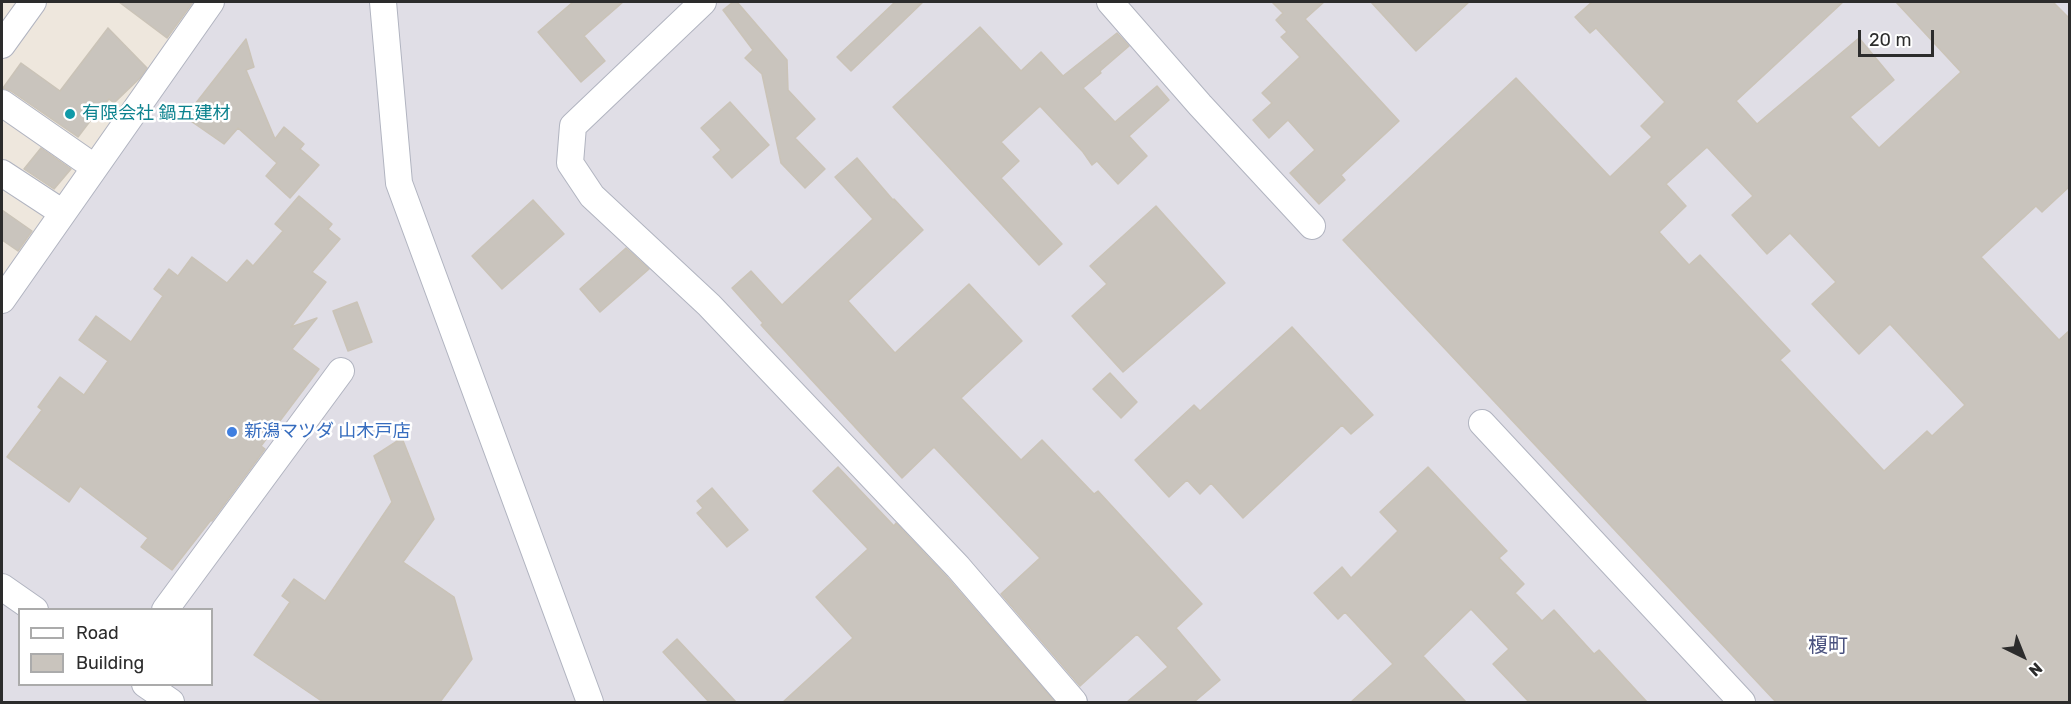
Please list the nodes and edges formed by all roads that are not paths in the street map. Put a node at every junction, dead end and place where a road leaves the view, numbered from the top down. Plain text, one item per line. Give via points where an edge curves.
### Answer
1 (33, 2) edge
2 (211, 2) edge
3 (383, 2) edge
4 (703, 2) edge
5 (1110, 2) edge
6 (2, 45) edge
7 (2, 103) edge
8 (94, 167) junction
9 (2, 173) edge
10 (63, 213) junction
11 (1312, 226) dead end
12 (2, 297) edge
13 (341, 371) dead end
14 (1482, 423) dead end
15 (2, 587) edge
16 (34, 608) edge
17 (166, 608) edge
18 (148, 686) edge
19 (171, 702) edge
20 (590, 702) edge
21 (1074, 702) edge
22 (1742, 702) edge

1 - 6 street
2 - 8 street
3 - 20 street via 399,183
4 - 21 street via 573,126 570,163 592,196 709,305 958,567
5 - 11 street
7 - 8 street
8 - 10 street
9 - 10 street
10 - 12 street
13 - 17 street
14 - 22 street
15 - 16 street
18 - 19 street

